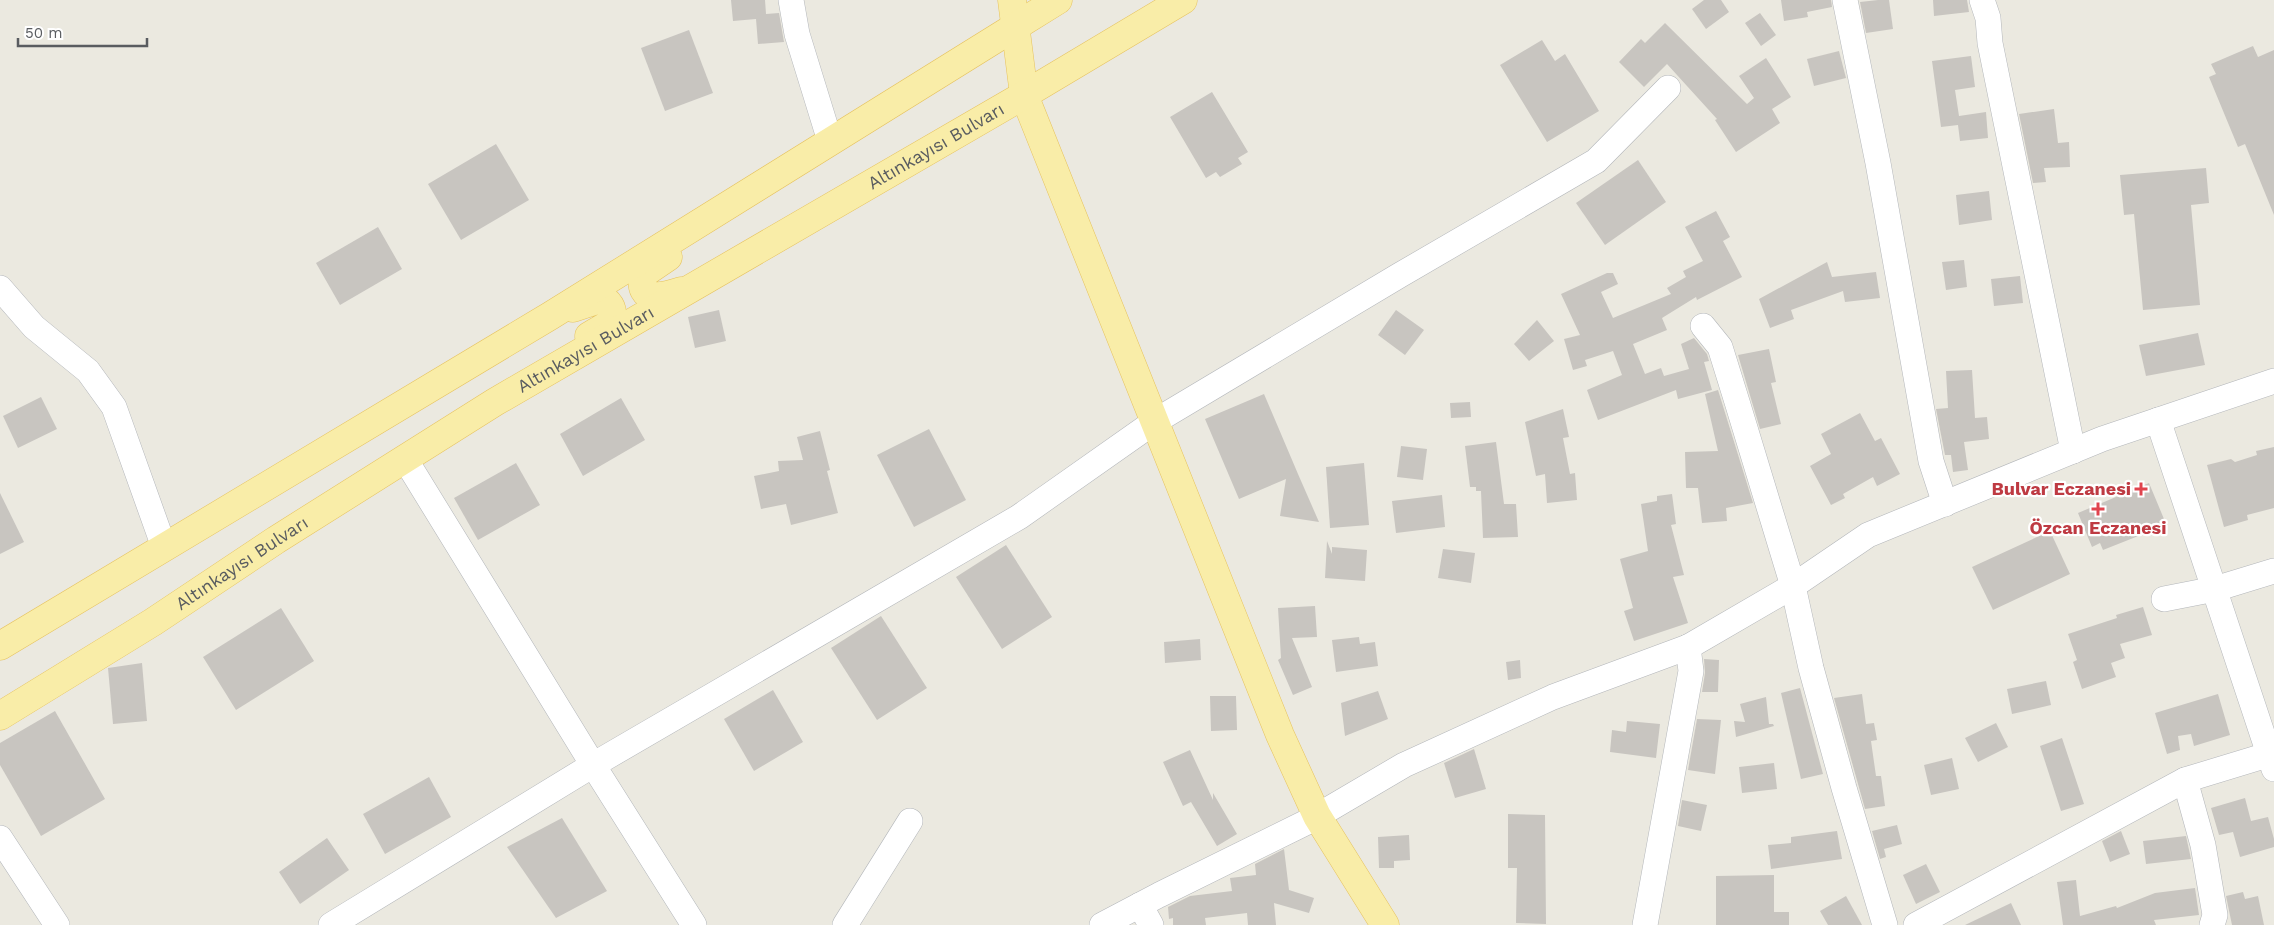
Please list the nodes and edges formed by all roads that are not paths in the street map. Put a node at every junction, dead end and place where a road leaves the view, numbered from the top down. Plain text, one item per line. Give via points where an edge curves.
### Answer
1 (791, 0) edge
2 (1058, 0) edge
3 (1182, 0) edge
4 (1845, 0) edge
5 (1982, 0) edge
6 (1014, 13) edge
7 (1668, 88) dead end
8 (1024, 95) junction
9 (830, 141) junction
10 (696, 286) junction
11 (0, 288) edge
12 (1703, 326) dead end
13 (528, 329) junction
14 (2274, 381) edge
15 (2158, 420) junction
16 (1154, 422) junction
17 (452, 430) junction
18 (2073, 451) junction
19 (405, 459) junction
20 (1945, 504) junction
21 (164, 547) junction
22 (2274, 570) edge
23 (1793, 586) junction
24 (2215, 589) junction
25 (2164, 599) dead end
26 (0, 646) edge
27 (1688, 647) junction
28 (0, 716) edge
29 (2272, 759) edge
30 (593, 765) junction
31 (2185, 780) junction
32 (1317, 816) junction
33 (910, 821) dead end
34 (0, 838) edge
35 (1145, 915) edge
36 (57, 925) edge
37 (332, 925) edge
38 (694, 925) edge
39 (845, 925) edge
40 (1102, 925) edge
41 (1385, 925) edge
42 (1645, 925) edge
43 (1885, 925) edge
44 (1916, 925) edge
45 (2212, 925) edge

1 - 9 street via 797,34
2 - 6 main road
3 - 8 main road, Altınkayısı Bulvarı
4 - 20 street via 1878,163 1931,461
5 - 18 street
6 - 8 main road
6 - 9 main road
7 - 16 street via 1596,161
8 - 10 main road, Altınkayısı Bulvarı
8 - 16 main road
9 - 10 main road via 799,178 754,211 655,264 643,274 645,292 652,297
9 - 13 main road
10 - 17 main road, Altınkayısı Bulvarı
11 - 21 street via 34,327 88,371 114,407
12 - 23 street via 1720,347
13 - 17 main road via 597,300 605,300 613,313 611,323 483,401
13 - 21 main road
14 - 15 street
15 - 18 street
15 - 24 street
16 - 30 street via 1019,517
16 - 32 main road via 1280,734
17 - 19 main road, Altınkayısı Bulvarı
18 - 20 street
19 - 28 main road, Altınkayısı Bulvarı via 153,622
19 - 30 street
20 - 23 street via 1868,535
21 - 26 main road
22 - 24 street
23 - 27 street
23 - 43 street via 1811,668
24 - 25 street
24 - 29 street
27 - 32 street via 1553,697 1404,765
27 - 42 street via 1691,671
29 - 31 street
30 - 37 street
30 - 38 street
31 - 44 street
31 - 45 street via 2202,845 2215,915
32 - 35 street
32 - 41 main road
33 - 39 street
34 - 36 street
35 - 40 street

